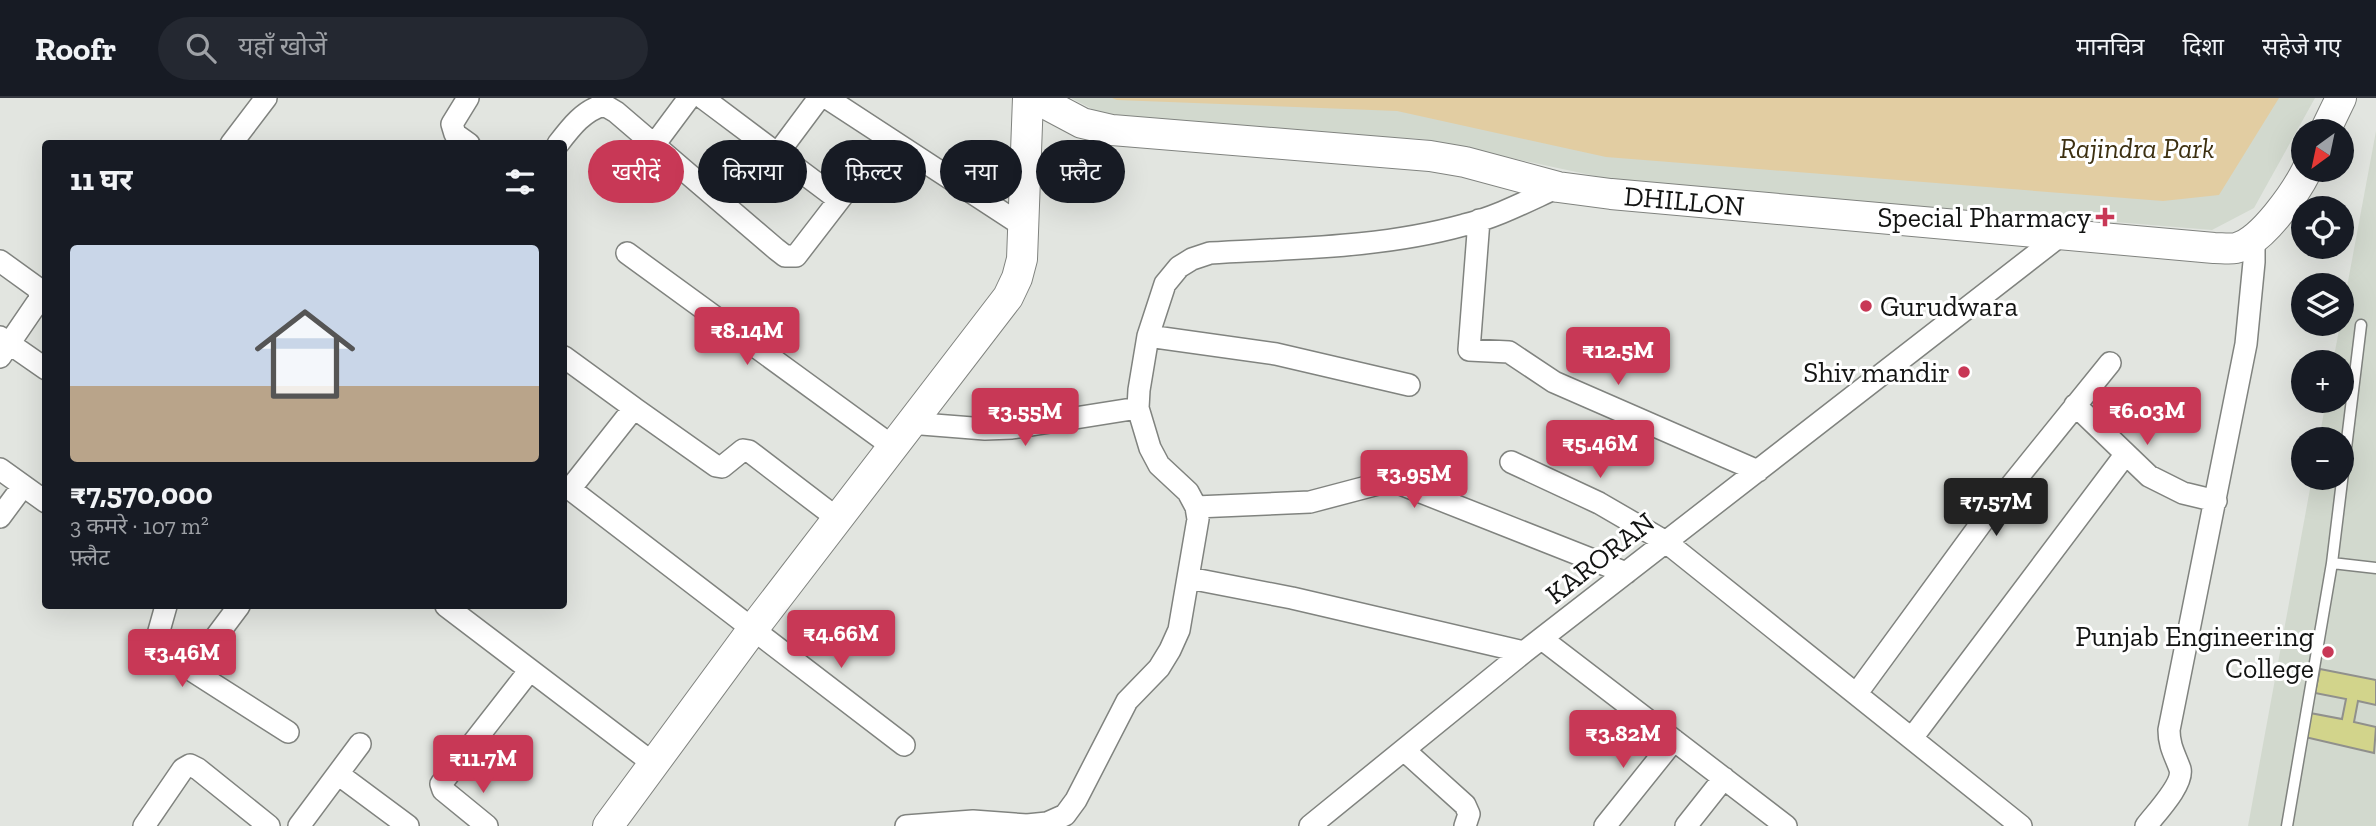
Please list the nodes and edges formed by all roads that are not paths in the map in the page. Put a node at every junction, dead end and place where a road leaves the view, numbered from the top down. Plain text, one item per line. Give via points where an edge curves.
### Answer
1 (265, 98) edge
2 (468, 98) edge
3 (689, 98) edge
4 (703, 98) edge
5 (819, 98) edge
6 (827, 98) edge
7 (1028, 98) edge
8 (1035, 98) edge
9 (2341, 98) edge
10 (2331, 119) edge
11 (887, 138) joint
12 (234, 140) edge
13 (463, 140) edge
14 (561, 140) edge
15 (648, 140) edge
16 (658, 140) edge
17 (760, 140) edge
18 (788, 140) edge
19 (684, 170) edge
20 (807, 175) edge
21 (2300, 182) edge
22 (821, 186) edge
23 (1558, 187) junction
24 (837, 203) edge
25 (1479, 220) junction
26 (1023, 226) junction
27 (2061, 234) junction
28 (2254, 239) junction
29 (626, 253) dead end
30 (0, 261) edge
31 (2361, 325) dead end
32 (1148, 336) junction
33 (3, 346) edge
34 (567, 359) edge
35 (2110, 363) dead end
36 (42, 367) edge
37 (1409, 384) dead end
38 (2075, 405) junction
39 (634, 408) junction
40 (1138, 408) junction
41 (901, 434) junction
42 (2125, 455) junction
43 (1511, 462) dead end
44 (0, 469) edge
45 (1758, 471) junction
46 (23, 486) junction
47 (567, 487) edge
48 (42, 499) edge
49 (2216, 501) junction
50 (1196, 507) junction
51 (0, 517) edge
52 (838, 519) junction
53 (1666, 542) junction
54 (2333, 563) junction
55 (2376, 568) edge
56 (1626, 573) junction
57 (1189, 578) junction
58 (165, 609) edge
59 (237, 609) edge
60 (450, 609) edge
61 (753, 629) junction
62 (1542, 639) junction
63 (1524, 652) junction
64 (191, 670) junction
65 (530, 670) junction
66 (1857, 693) junction
67 (288, 732) dead end
68 (1912, 738) junction
69 (1674, 740) junction
70 (360, 744) dead end
71 (904, 745) dead end
72 (1404, 750) junction
73 (654, 764) junction
74 (338, 774) junction
75 (1724, 778) junction
76 (379, 817) edge
77 (1993, 818) edge
78 (991, 824) edge
79 (144, 826) edge
80 (269, 826) edge
81 (299, 826) edge
82 (408, 826) edge
83 (487, 826) edge
84 (608, 826) edge
85 (906, 826) edge
86 (1311, 826) edge
87 (1465, 826) edge
88 (1605, 826) edge
89 (1686, 826) edge
90 (1786, 826) edge
91 (2021, 826) edge
92 (2146, 826) edge
93 (2287, 826) edge

1 - 12 street
2 - 13 street via 452,124
3 - 16 street
4 - 17 street
5 - 18 street
6 - 11 street
7 - 26 street
8 - 23 street, DHILLON via 1082,123 1112,130 1430,156
9 - 10 street
11 - 26 street
14 - 15 street via 592,108 604,105
19 - 24 street via 785,256 796,256
20 - 22 street
21 - 28 street
23 - 25 street
23 - 27 street, DHILLON
25 - 32 street via 1364,244 1210,253 1192,258 1165,284
25 - 45 street via 1469,350 1509,352 1554,382
26 - 41 street via 1022,259 1008,297
27 - 28 street, DHILLON via 2214,248 2236,248
27 - 45 street, KARORAN
28 - 49 street via 2246,344
29 - 41 street
30 - 33 street via 40,293
31 - 54 lane
32 - 37 street via 1276,354
32 - 40 street
33 - 36 street
34 - 39 street
35 - 38 street
38 - 42 street
38 - 66 street via 1988,514
39 - 47 street
39 - 52 street via 716,466 748,451
40 - 41 street via 1013,429
40 - 50 street via 1150,448
41 - 52 street
42 - 49 street via 2167,486
42 - 68 street
43 - 53 street via 1599,503
44 - 46 street
45 - 53 street, KARORAN
46 - 48 street
46 - 51 street
47 - 61 street
49 - 92 street via 2169,730 2180,780
50 - 56 street via 1310,502 1398,483
50 - 57 street
52 - 61 street
53 - 56 street, KARORAN
53 - 66 street
54 - 55 lane
54 - 93 lane
56 - 62 street, KARORAN
57 - 63 street via 1293,597
57 - 78 street via 1179,630 1170,650 1127,701 1065,814 1047,823
58 - 64 street via 157,638 162,648
59 - 64 street
60 - 65 street
61 - 71 street
61 - 73 street
62 - 63 street, KARORAN
62 - 69 street
63 - 72 street, KARORAN
64 - 67 street
65 - 73 street
65 - 83 street via 441,784
66 - 68 street
68 - 77 street
69 - 75 street
69 - 88 street
70 - 74 street
72 - 86 street, KARORAN
72 - 87 street via 1465,805 1469,814
73 - 84 street
74 - 76 street
74 - 81 street
75 - 89 street
75 - 90 street
76 - 82 street
77 - 91 street
78 - 85 street
79 - 80 street via 190,765

